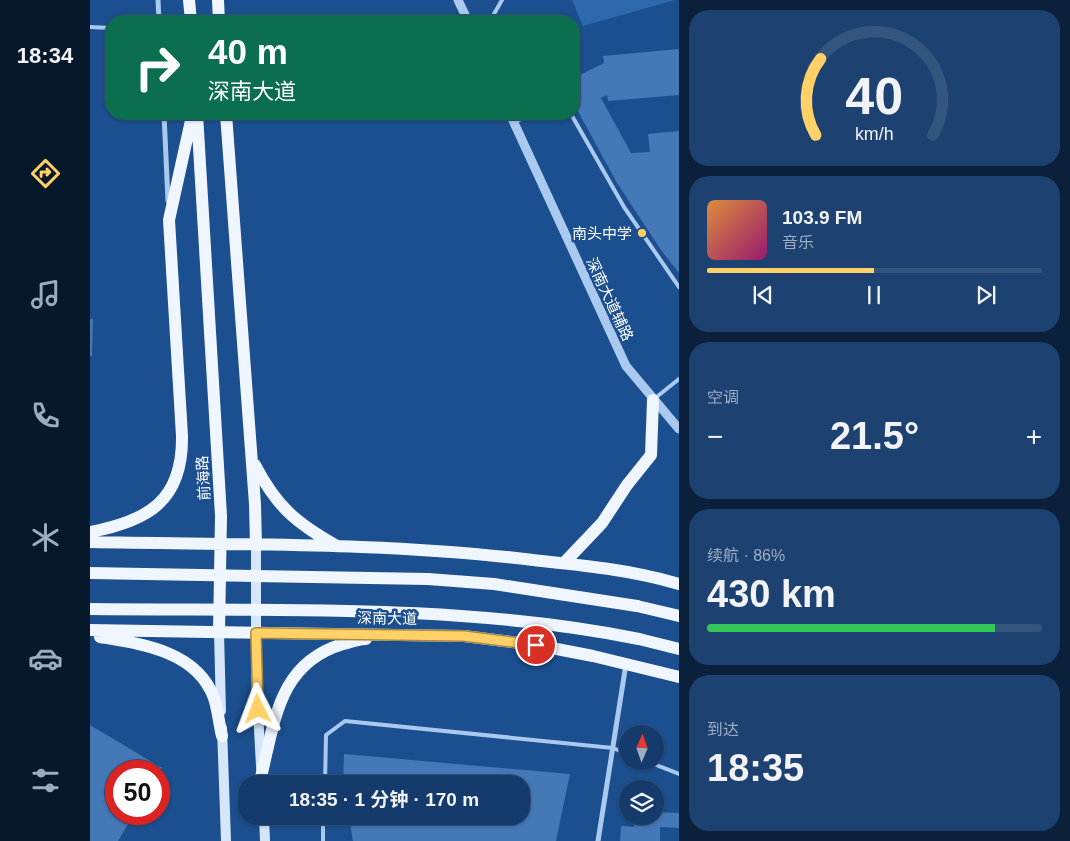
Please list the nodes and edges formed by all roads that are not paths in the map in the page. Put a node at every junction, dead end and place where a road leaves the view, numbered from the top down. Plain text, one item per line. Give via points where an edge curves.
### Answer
1 (158, 0) edge
2 (189, 0) edge
3 (218, 0) edge
4 (458, 0) edge
5 (502, 0) edge
6 (159, 15) edge
7 (190, 15) edge
8 (219, 15) edge
9 (465, 15) edge
10 (493, 15) edge
11 (90, 27) edge
12 (105, 28) edge
13 (164, 120) edge
14 (191, 120) edge
15 (197, 120) edge
16 (226, 120) edge
17 (513, 120) edge
18 (574, 120) edge
19 (169, 220) junction
20 (679, 287) edge
21 (679, 379) edge
22 (653, 400) junction
23 (679, 429) edge
24 (252, 460) junction
25 (90, 532) edge
26 (90, 542) edge
27 (220, 545) junction
28 (256, 546) junction
29 (339, 547) junction
30 (564, 563) junction
31 (90, 573) edge
32 (679, 584) edge
33 (90, 608) edge
34 (679, 616) edge
35 (90, 630) edge
36 (219, 632) junction
37 (256, 633) junction
38 (413, 635) junction
39 (90, 636) edge
40 (679, 649) edge
41 (626, 664) junction
42 (679, 677) edge
43 (222, 736) junction
44 (613, 748) junction
45 (619, 750) edge
46 (664, 768) edge
47 (679, 774) edge
48 (262, 775) edge
49 (263, 775) edge
50 (325, 775) edge
51 (264, 825) edge
52 (324, 825) edge
53 (226, 841) edge
54 (265, 841) edge
55 (323, 841) edge
56 (598, 841) edge

1 - 6 street
2 - 7 main road
3 - 8 main road
4 - 9 street
5 - 10 lane
11 - 12 lane
13 - 19 street
14 - 19 main road
15 - 27 main road, 前海路 via 213,358
16 - 24 main road
17 - 22 street, 深南大道辅路 via 626,366
18 - 20 lane via 624,207
19 - 25 main road via 182,436 178,473 163,500 151,511 138,519
21 - 22 lane
22 - 23 street, 深南大道辅路
22 - 30 main road via 651,455 602,523
24 - 28 main road
24 - 29 main road via 280,505
26 - 27 main road
27 - 28 main road
27 - 36 main road, 前海路
28 - 29 main road
28 - 37 main road
29 - 30 main road via 438,551
30 - 32 main road via 628,572
31 - 34 main road, bridge via 428,579 494,584 637,606
33 - 40 main road, 深南大道, bridge via 472,616 592,629
35 - 36 main road, 深南大道
36 - 37 main road, 深南大道
36 - 43 main road, 前海路
37 - 38 main road, 深南大道
37 - 48 main road
38 - 41 main road, 深南大道 via 464,636 536,645
38 - 49 main road via 362,639 331,648 303,665 282,697
39 - 43 main road via 159,649 191,666 214,698
41 - 42 main road, 深南大道
41 - 44 street
43 - 53 main road, 前海路
44 - 45 lane
44 - 50 lane via 345,721 326,735
44 - 56 street
46 - 47 lane
51 - 54 main road
52 - 55 lane

